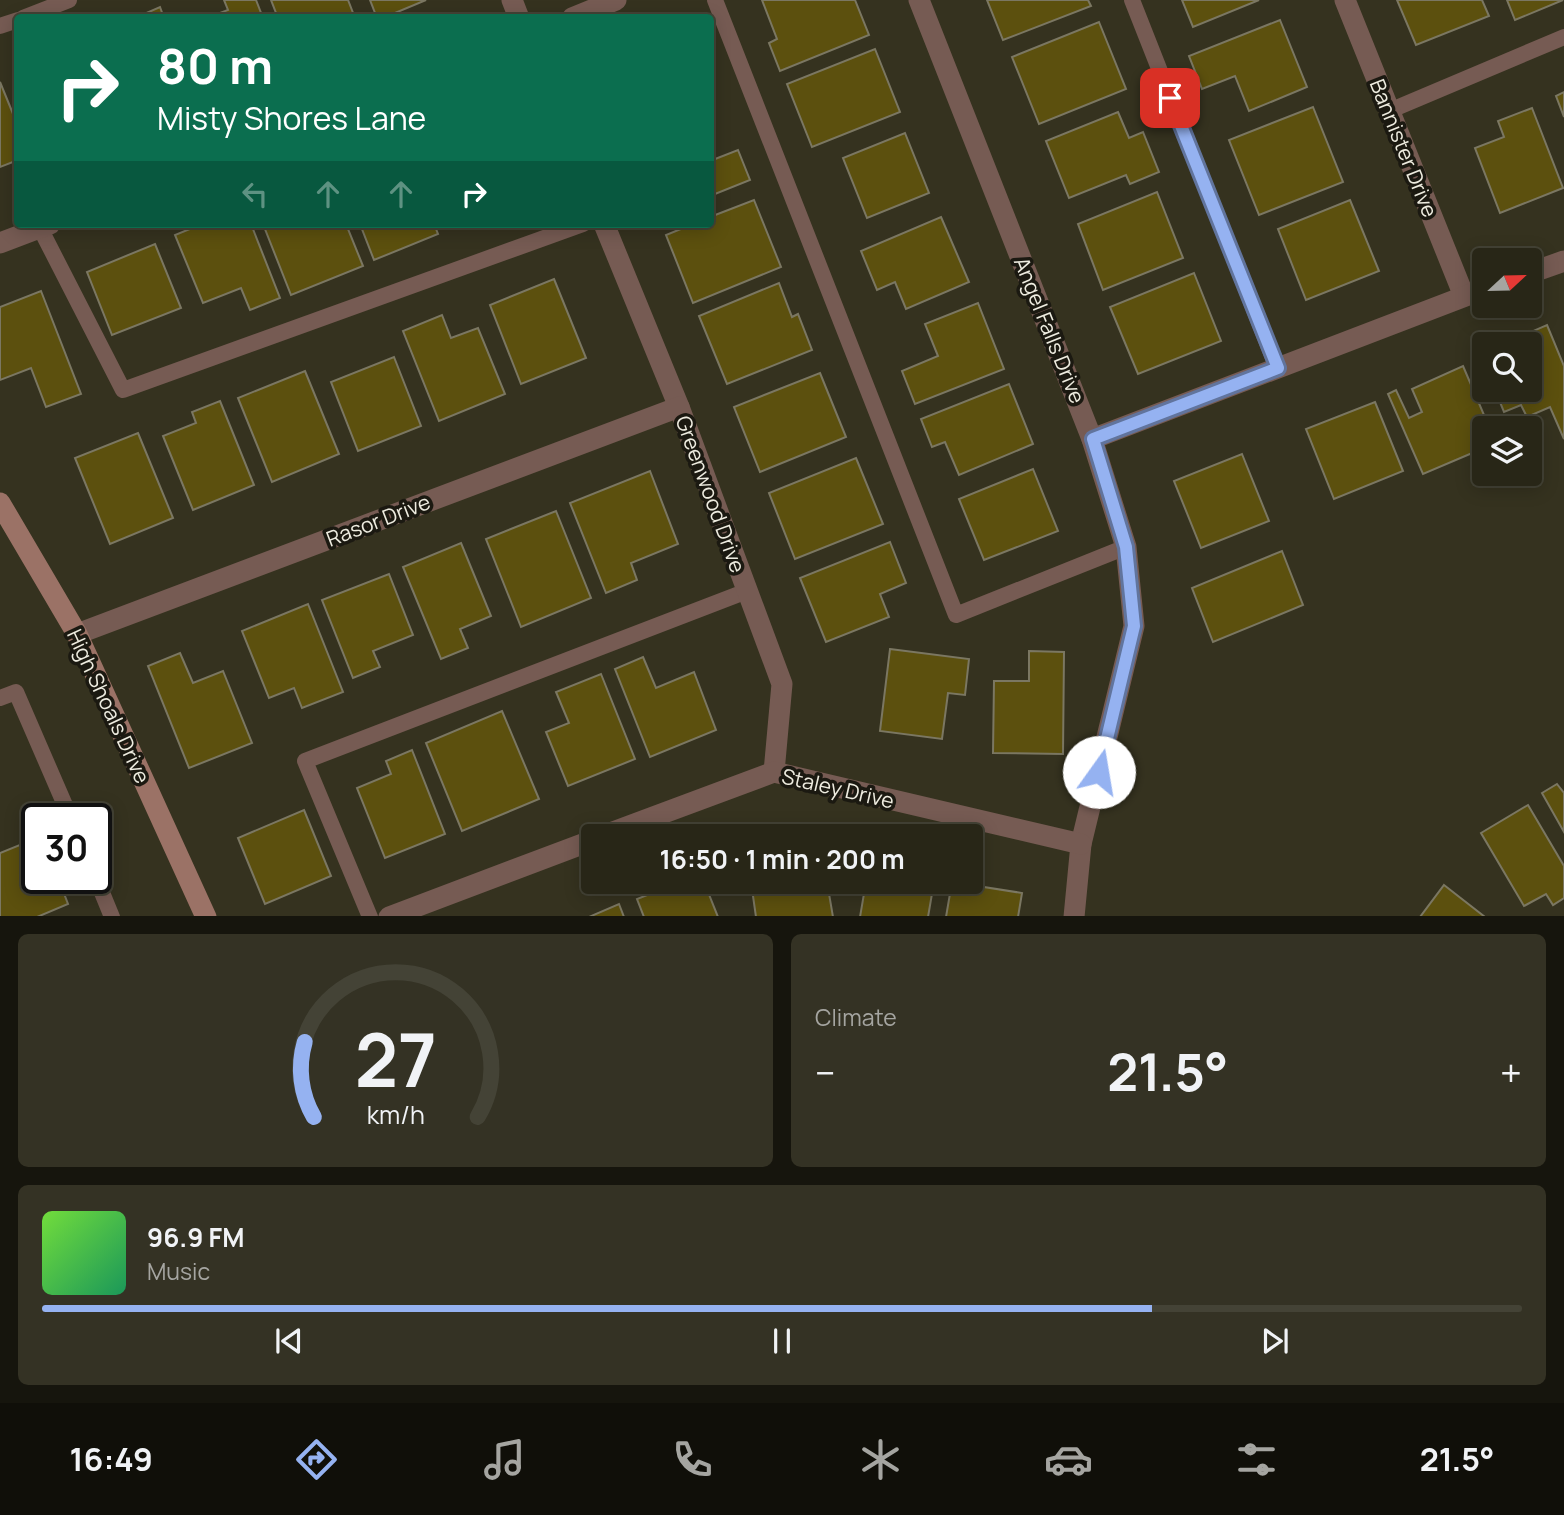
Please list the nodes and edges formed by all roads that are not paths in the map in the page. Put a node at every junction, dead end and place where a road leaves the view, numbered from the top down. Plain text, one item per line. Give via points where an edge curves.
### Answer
1 (69, 0) edge
2 (616, 0) edge
3 (715, 0) edge
4 (919, 0) edge
5 (1132, 0) edge
6 (1345, 0) edge
7 (33, 14) edge
8 (582, 14) edge
9 (1564, 37) edge
10 (1389, 111) junction
11 (40, 228) edge
12 (46, 228) edge
13 (572, 228) edge
14 (606, 228) edge
15 (0, 243) edge
16 (1564, 261) edge
17 (1542, 269) edge
18 (1472, 289) edge
19 (1472, 294) edge
20 (1278, 368) junction
21 (679, 407) junction
22 (1093, 439) junction
23 (0, 503) edge
24 (1126, 547) junction
25 (747, 591) junction
26 (77, 634) junction
27 (0, 698) edge
28 (774, 772) junction
29 (64, 803) edge
30 (634, 824) edge
31 (581, 844) edge
32 (1081, 844) junction
33 (103, 894) edge
34 (112, 916) edge
35 (206, 916) edge
36 (370, 916) edge
37 (388, 916) edge
38 (1074, 916) edge

1 - 7 lane
2 - 8 street
3 - 24 lane via 956,615
4 - 22 street, Angel Falls Drive
5 - 20 lane
6 - 10 street, Bannister Drive
9 - 10 lane
10 - 18 street, Bannister Drive
11 - 15 street
12 - 13 lane via 123,390
14 - 21 street, Greenwood Drive
16 - 17 street
19 - 20 street
20 - 22 street
21 - 25 street, Greenwood Drive
21 - 26 street, Rasor Drive
22 - 24 street, Angel Falls Drive
23 - 26 street, High Shoals Drive
24 - 32 street, Angel Falls Drive via 1134,626
25 - 28 street, Greenwood Drive via 782,684
25 - 36 lane via 305,761
26 - 35 street, High Shoals Drive
27 - 29 lane via 16,692
28 - 30 street, Staley Drive
28 - 32 street, Staley Drive
31 - 37 street
32 - 38 street, Angel Falls Drive
33 - 34 lane

